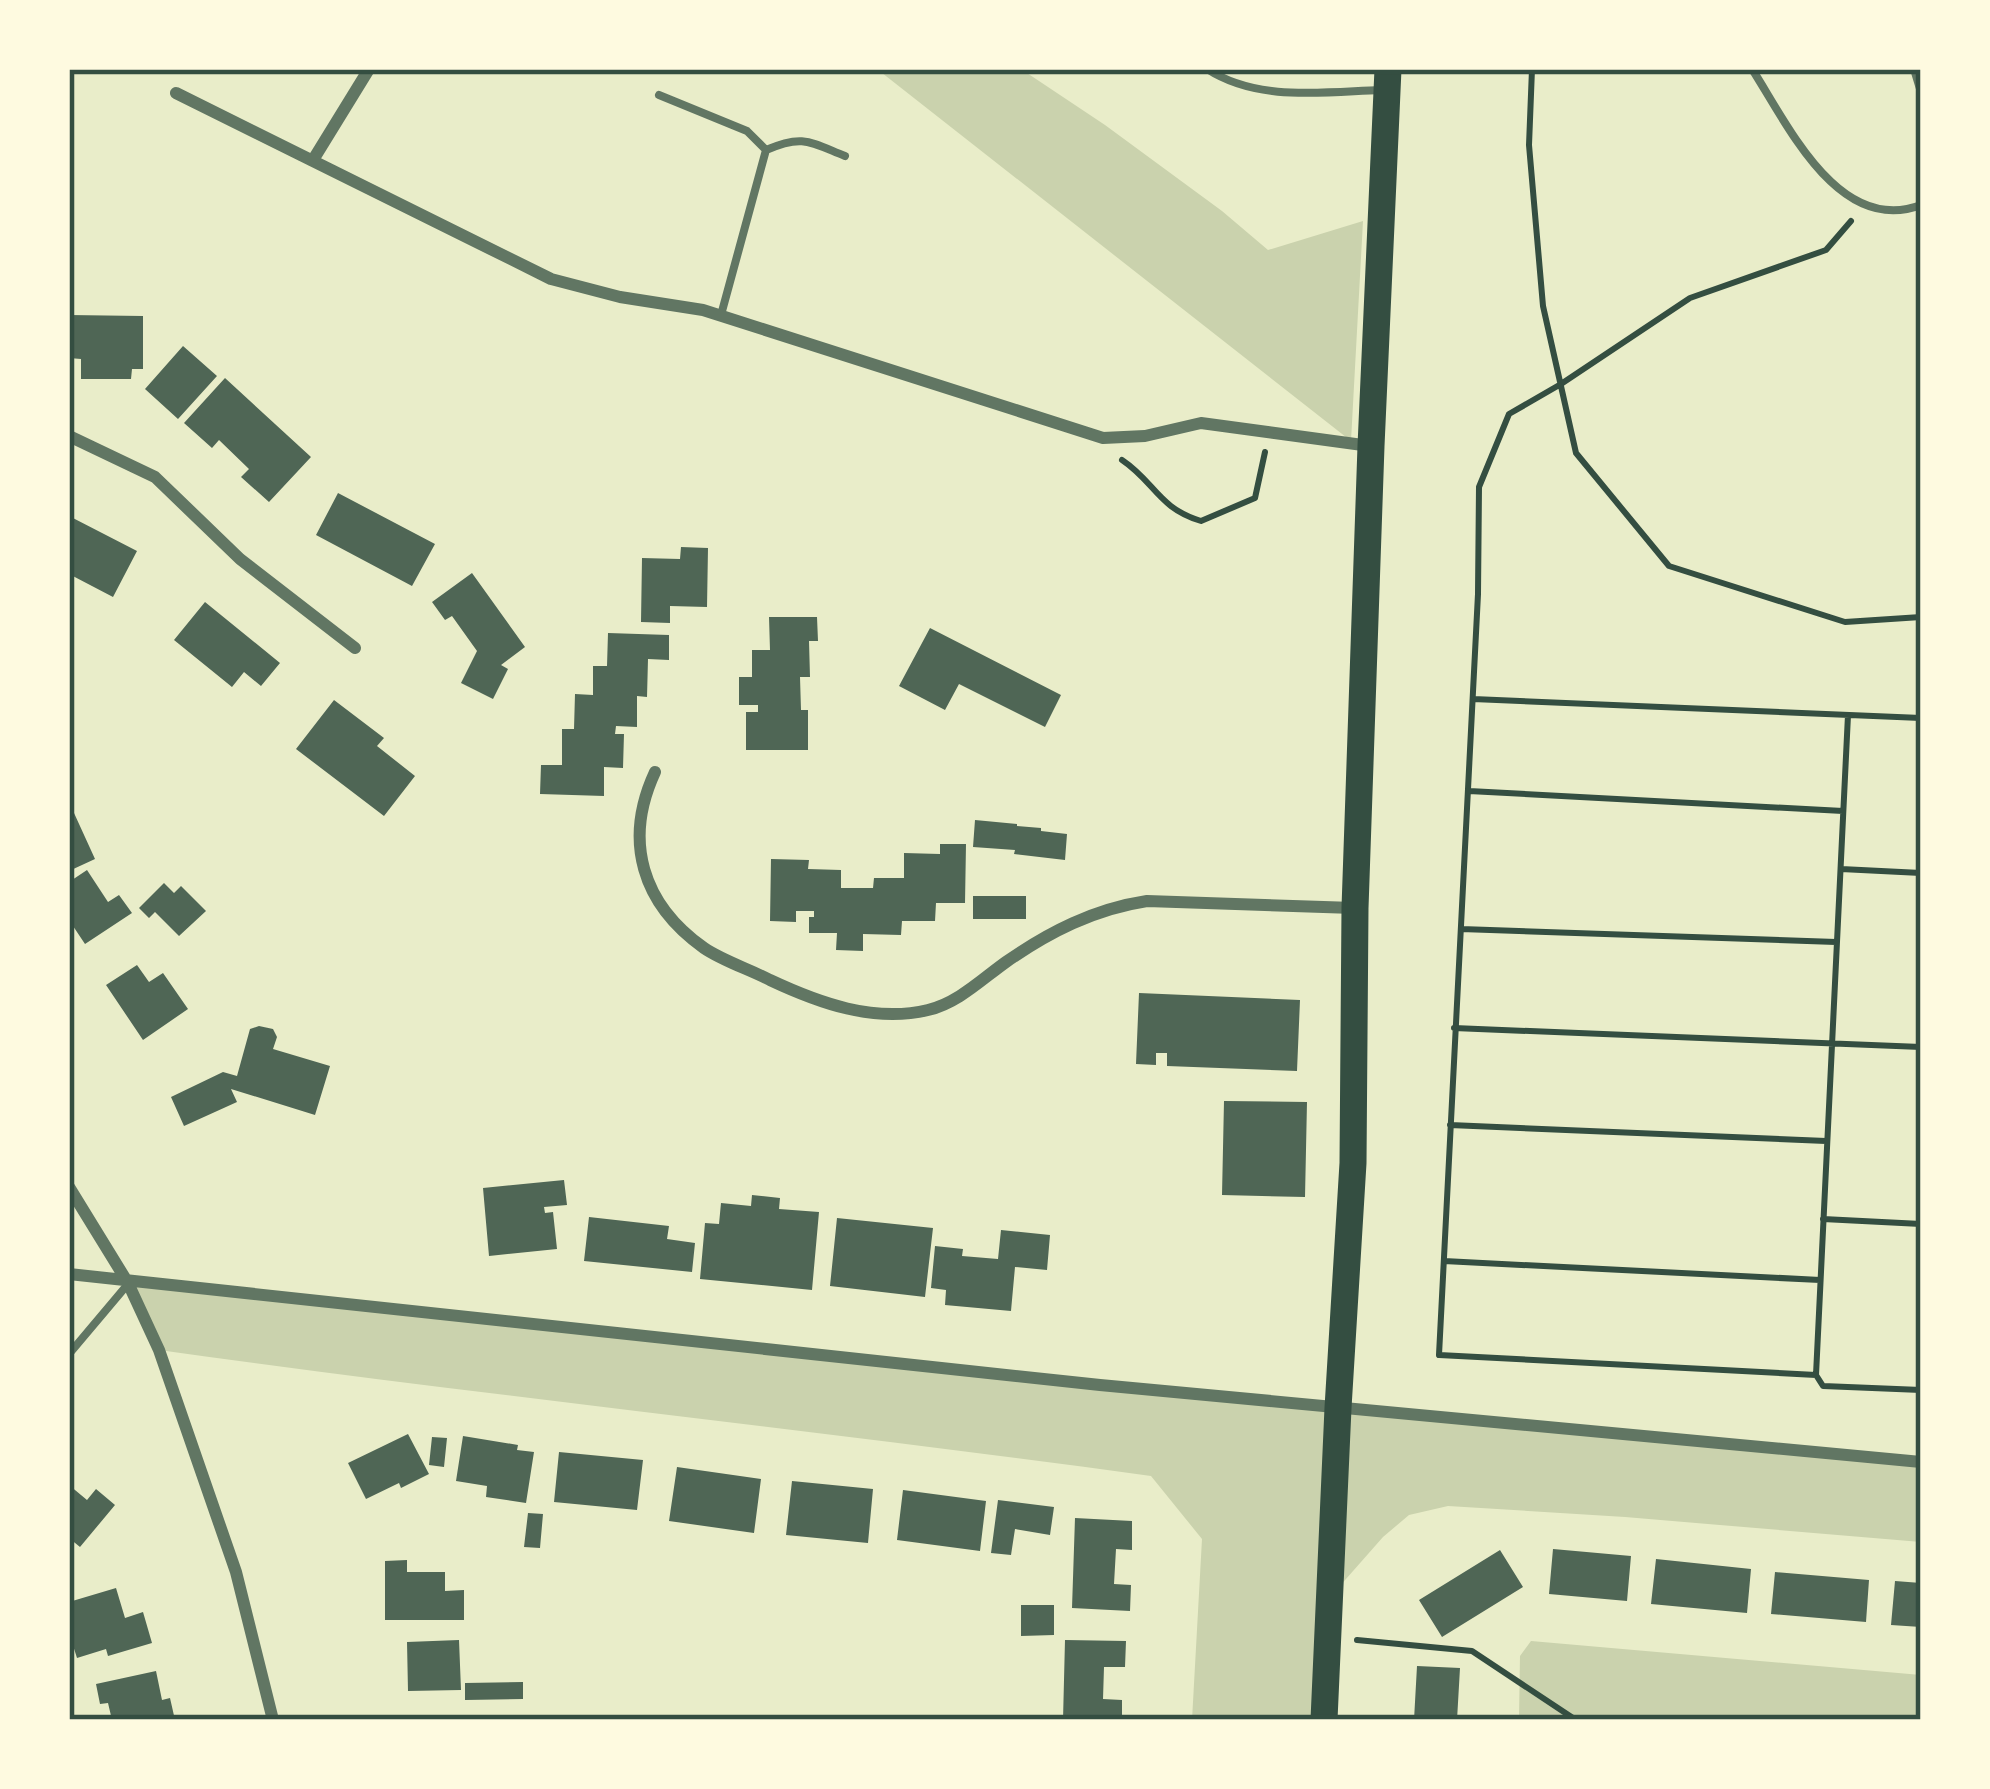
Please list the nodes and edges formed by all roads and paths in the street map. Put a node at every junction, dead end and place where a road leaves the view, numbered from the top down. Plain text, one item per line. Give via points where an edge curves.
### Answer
1 (369, 69) edge
2 (1207, 69) edge
3 (1532, 69) edge
4 (1752, 69) edge
5 (1914, 69) edge
6 (1388, 80) edge
7 (1921, 92) edge
8 (176, 93) dead end
9 (659, 95) dead end
10 (766, 150) junction
11 (845, 156) dead end
12 (313, 160) junction
13 (1921, 205) edge
14 (1864, 206) junction
15 (720, 316) junction
16 (1561, 384) junction
17 (1269, 430) junction
18 (69, 436) edge
19 (1103, 438) junction
20 (1372, 446) junction
21 (1921, 617) edge
22 (356, 648) dead end
23 (1473, 699) junction
24 (1848, 715) junction
25 (1921, 718) edge
26 (656, 772) dead end
27 (1468, 791) junction
28 (1843, 811) junction
29 (1840, 868) junction
30 (1921, 873) edge
31 (1355, 908) junction
32 (1460, 929) junction
33 (1836, 942) junction
34 (1454, 1028) junction
35 (1830, 1043) junction
36 (1921, 1047) edge
37 (1450, 1125) junction
38 (1826, 1141) junction
39 (69, 1187) edge
40 (1823, 1219) junction
41 (1921, 1224) edge
42 (1444, 1261) junction
43 (69, 1274) edge
44 (1820, 1280) junction
45 (128, 1283) junction
46 (69, 1354) edge
47 (1816, 1376) junction
48 (1921, 1390) edge
49 (1338, 1408) junction
50 (1921, 1462) edge
51 (1330, 1638) junction
52 (273, 1720) edge
53 (1324, 1720) edge
54 (1576, 1720) edge

1 - 12 street
2 - 6 lane via 1273,92
3 - 16 path via 1528,146 1540,283
4 - 14 lane via 1819,172
5 - 7 lane
6 - 20 highway
8 - 12 street
9 - 10 lane via 747,131
10 - 11 lane via 805,140
10 - 15 lane
12 - 15 street via 550,279
13 - 14 lane via 1899,213
14 - 16 path via 1826,250 1690,298
15 - 19 street
16 - 21 path via 1576,453 1669,566 1844,622
16 - 23 path via 1509,414 1479,487
17 - 19 street via 1201,423
17 - 19 path via 1255,498 1201,521 1178,514
17 - 20 street
18 - 22 street via 155,477 240,559
20 - 31 highway
23 - 24 path
23 - 27 path
24 - 25 path
24 - 28 path
26 - 31 street via 641,818 642,870 674,922 706,949 855,1011 896,1016 934,1009 1043,937 1115,906
27 - 28 path
27 - 32 path
28 - 29 path
29 - 30 path
29 - 33 path
31 - 49 highway via 1353,1163
32 - 33 path
32 - 34 path
33 - 35 path
34 - 35 path
34 - 37 path
35 - 36 path
35 - 38 path
37 - 38 path
37 - 42 path
38 - 40 path
39 - 45 street
40 - 41 path
40 - 44 path
42 - 44 path
42 - 47 path via 1439,1354
43 - 45 street
44 - 47 path
45 - 46 lane
45 - 49 street
45 - 52 street via 236,1572
47 - 48 path via 1823,1385
49 - 50 street
49 - 51 highway
51 - 53 highway
51 - 54 path via 1472,1651

